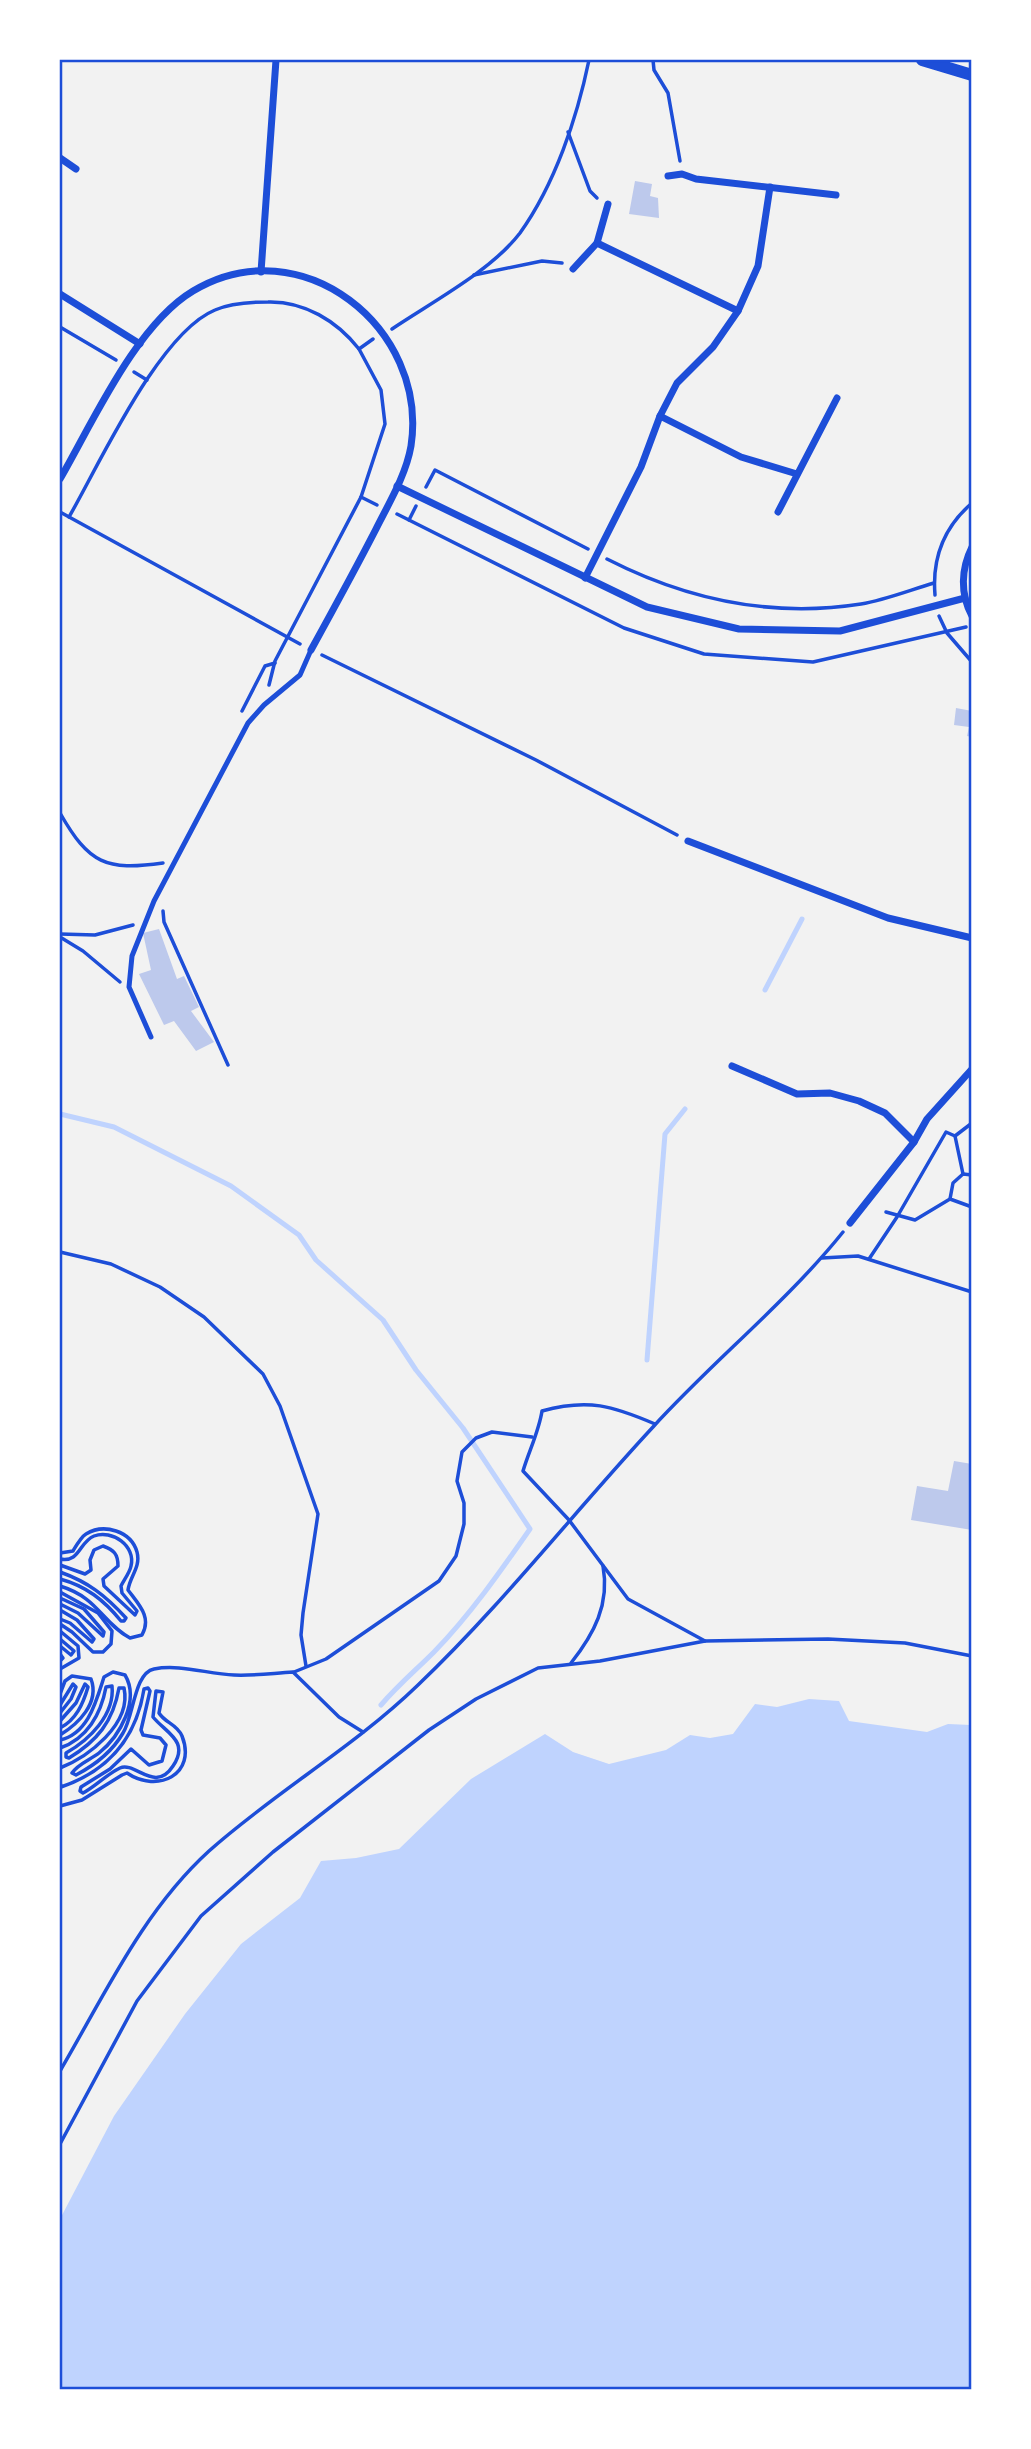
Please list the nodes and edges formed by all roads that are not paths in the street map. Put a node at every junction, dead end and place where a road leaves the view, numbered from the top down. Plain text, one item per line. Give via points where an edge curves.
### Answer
1 (276, 60) edge
2 (922, 60) edge
3 (971, 75) edge
4 (60, 158) edge
5 (76, 169) dead end
6 (667, 176) dead end
7 (770, 187) junction
8 (836, 195) dead end
9 (608, 204) road end
10 (597, 243) junction
11 (573, 269) road end
12 (261, 272) junction
13 (60, 295) edge
14 (738, 311) junction
15 (140, 344) junction
16 (837, 398) dead end
17 (660, 416) junction
18 (796, 474) junction
19 (60, 479) edge
20 (397, 486) junction
21 (778, 512) dead end
22 (971, 547) edge
23 (585, 578) junction
24 (965, 598) junction
25 (971, 616) edge
26 (311, 650) joint
27 (688, 841) road end
28 (971, 938) edge
29 (152, 1037) dead end
30 (732, 1066) dead end
31 (971, 1069) edge
32 (914, 1142) junction
33 (850, 1223) road end

1 - 12 street
2 - 3 street
4 - 5 street
6 - 7 street via 682,174
7 - 8 street
7 - 14 street via 758,266
9 - 10 street
10 - 11 street
10 - 14 street
12 - 15 street via 192,291 163,315
12 - 20 street via 300,277 331,289 358,306 382,332 402,365 412,410 410,449
13 - 15 street
14 - 17 street via 713,347 677,383
15 - 19 street
16 - 18 street
17 - 18 street via 741,457
17 - 23 street via 641,467
18 - 21 street
20 - 23 street
20 - 26 street
22 - 24 street via 963,578
23 - 24 street via 647,607 739,629 840,631
24 - 25 street
26 - 29 lane via 300,676 264,705 245,729 146,919 132,957 129,987
27 - 28 street via 888,918
30 - 32 street via 797,1094 830,1093 859,1101 885,1113
31 - 32 street via 927,1119
32 - 33 street

